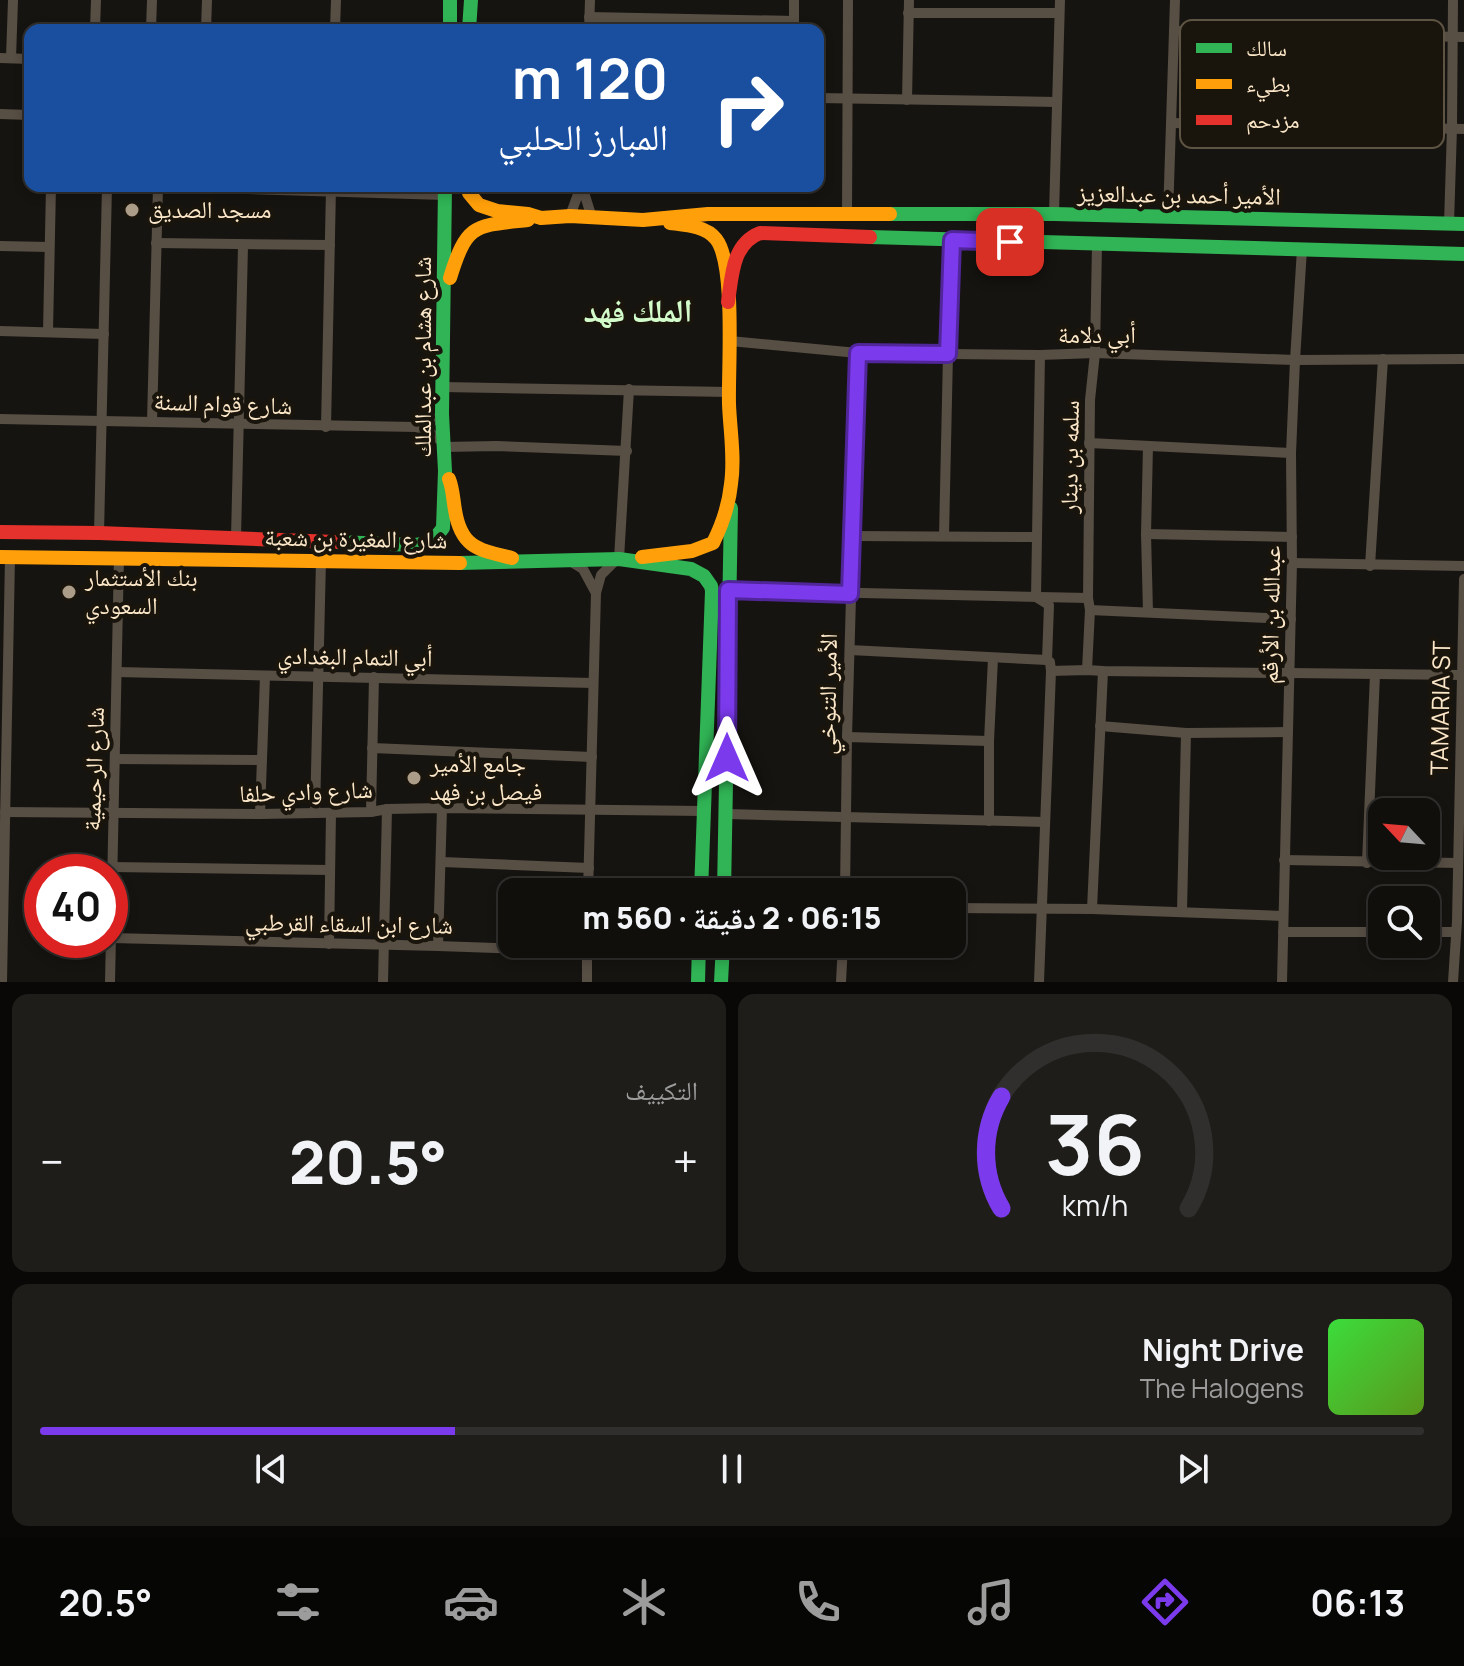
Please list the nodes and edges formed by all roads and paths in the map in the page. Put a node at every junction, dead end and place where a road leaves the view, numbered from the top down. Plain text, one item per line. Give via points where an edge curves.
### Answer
1 (13, 0) edge
2 (96, 0) edge
3 (152, 0) edge
4 (207, 0) edge
5 (336, 0) edge
6 (450, 0) edge
7 (471, 0) edge
8 (590, 0) edge
9 (794, 0) edge
10 (848, 0) edge
11 (909, 0) edge
12 (1060, 0) edge
13 (1175, 0) edge
14 (1453, 0) edge
15 (908, 13) junction
16 (1059, 13) junction
17 (589, 17) junction
18 (95, 24) edge
19 (151, 24) edge
20 (206, 24) edge
21 (335, 24) edge
22 (450, 24) edge
23 (469, 24) edge
24 (589, 24) edge
25 (768, 24) edge
26 (794, 24) edge
27 (1174, 31) junction
28 (1180, 31) edge
29 (1459, 37) edge
30 (6, 58) edge
31 (824, 98) edge
32 (848, 99) junction
33 (907, 100) junction
34 (1056, 102) junction
35 (0, 114) edge
36 (24, 115) edge
37 (1171, 123) junction
38 (1180, 123) edge
39 (1458, 129) edge
40 (51, 192) edge
41 (107, 192) edge
42 (155, 192) edge
43 (331, 192) edge
44 (445, 192) edge
45 (469, 192) edge
46 (579, 192) edge
47 (583, 192) edge
48 (1054, 214) junction
49 (847, 215) junction
50 (570, 216) junction
51 (1168, 216) junction
52 (541, 218) junction
53 (592, 218) junction
54 (643, 220) junction
55 (1457, 224) edge
56 (952, 240) junction
57 (156, 243) junction
58 (1097, 244) junction
59 (330, 245) junction
60 (0, 246) edge
61 (243, 246) junction
62 (49, 247) junction
63 (1302, 249) junction
64 (1464, 254) edge
65 (445, 297) junction
66 (728, 302) junction
67 (0, 331) edge
68 (48, 332) junction
69 (104, 334) junction
70 (730, 341) junction
71 (858, 353) junction
72 (1095, 353) junction
73 (948, 354) junction
74 (1040, 355) junction
75 (1383, 359) junction
76 (1464, 359) edge
77 (1295, 360) junction
78 (443, 387) junction
79 (629, 389) junction
80 (729, 392) junction
81 (442, 414) junction
82 (0, 419) edge
83 (101, 421) junction
84 (152, 422) junction
85 (238, 425) junction
86 (326, 427) junction
87 (416, 427) junction
88 (1089, 443) junction
89 (444, 445) junction
90 (1148, 446) junction
91 (627, 451) junction
92 (1291, 453) junction
93 (445, 471) junction
94 (732, 481) junction
95 (443, 528) joint
96 (0, 532) edge
97 (99, 533) junction
98 (1146, 534) junction
99 (853, 536) junction
100 (944, 536) junction
101 (236, 537) junction
102 (1036, 537) junction
103 (1292, 537) junction
104 (5, 557) edge
105 (119, 557) junction
106 (620, 559) junction
107 (321, 560) junction
108 (524, 560) junction
109 (570, 561) junction
110 (1292, 563) junction
111 (1370, 566) junction
112 (1464, 566) edge
113 (1464, 579) edge
114 (728, 590) junction
115 (596, 593) junction
116 (850, 594) junction
117 (1036, 597) junction
118 (1089, 604) junction
119 (1464, 604) edge
120 (1148, 612) junction
121 (1291, 619) junction
122 (850, 650) junction
123 (993, 658) junction
124 (1463, 661) edge
125 (1049, 665) junction
126 (1087, 670) junction
127 (1103, 671) junction
128 (117, 672) junction
129 (1290, 673) junction
130 (1375, 674) junction
131 (1462, 675) junction
132 (265, 676) junction
133 (319, 676) junction
134 (374, 677) junction
135 (593, 683) junction
136 (1100, 726) junction
137 (1288, 732) junction
138 (1186, 733) junction
139 (847, 737) junction
140 (989, 741) junction
141 (1462, 746) edge
142 (372, 748) junction
143 (592, 757) junction
144 (115, 759) junction
145 (262, 760) junction
146 (2, 798) edge
147 (442, 808) junction
148 (387, 809) junction
149 (590, 811) junction
150 (703, 811) junction
151 (5, 812) junction
152 (371, 812) junction
153 (113, 813) junction
154 (315, 813) junction
155 (331, 813) junction
156 (260, 814) junction
157 (727, 814) junction
158 (847, 817) junction
159 (989, 821) junction
160 (1045, 822) junction
161 (1461, 825) edge
162 (112, 854) edge
163 (1284, 860) junction
164 (442, 862) junction
165 (1367, 863) junction
166 (1458, 863) junction
167 (128, 867) edge
168 (589, 868) junction
169 (330, 870) junction
170 (589, 878) edge
171 (701, 878) edge
172 (725, 878) edge
173 (845, 878) edge
174 (966, 908) edge
175 (1092, 909) junction
176 (1040, 910) junction
177 (1182, 911) junction
178 (1283, 916) junction
179 (1459, 925) edge
180 (1283, 932) junction
181 (1368, 932) edge
182 (128, 938) edge
183 (329, 944) junction
184 (383, 945) junction
185 (438, 946) junction
186 (498, 947) edge
187 (111, 958) edge
188 (587, 958) edge
189 (699, 958) edge
190 (722, 958) edge
191 (842, 958) edge
192 (2, 982) edge
193 (110, 982) edge
194 (383, 982) edge
195 (587, 982) edge
196 (698, 982) edge
197 (721, 982) edge
198 (841, 982) edge
199 (1039, 982) edge
200 (1282, 982) edge
201 (1453, 982) edge

1 - 30 street
2 - 18 street
3 - 19 street
4 - 20 street
5 - 21 street
6 - 22 street
7 - 23 street
8 - 17 street
9 - 26 street
10 - 32 street
11 - 15 street
12 - 16 street
13 - 27 street
14 - 29 street
15 - 16 street
15 - 33 street
16 - 34 street
17 - 24 street
17 - 25 street
27 - 28 street
27 - 37 street
29 - 39 street
31 - 32 street
32 - 33 street
32 - 49 street
33 - 34 street
34 - 48 street
35 - 36 street
37 - 38 street
37 - 51 street
39 - 55 street
40 - 62 street
41 - 69 street
42 - 57 street
43 - 59 street
44 - 65 street, شارع هشام بن عبدالملك
45 - 52 street, الأمير أحمد بن عبدالعزيز via 479,205
46 - 50 street
47 - 53 street
48 - 49 street, الأمير أحمد بن عبدالعزيز
48 - 51 street, الأمير أحمد بن عبدالعزيز
49 - 54 street, الأمير أحمد بن عبدالعزيز via 708,214
50 - 52 street, الأمير أحمد بن عبدالعزيز
50 - 53 street, الأمير أحمد بن عبدالعزيز
51 - 55 street, الأمير أحمد بن عبدالعزيز
52 - 65 street via 470,232
53 - 54 street, الأمير أحمد بن عبدالعزيز
54 - 66 street via 684,225 716,239
56 - 58 street
56 - 66 street via 751,234 738,254
56 - 73 street
57 - 61 street
57 - 84 street
58 - 63 street
58 - 72 street, سلمه بن دينار
59 - 61 street
59 - 86 street
60 - 62 street
61 - 85 street
62 - 68 street
63 - 64 street
63 - 77 street, عبدالله بن الأرقم
65 - 78 street, شارع هشام بن عبدالملك
66 - 70 street
67 - 68 street
68 - 69 street
69 - 83 street
70 - 71 street, أبي دلامة
70 - 80 street
71 - 73 street, أبي دلامة
71 - 99 street, الأمير التنوخي
72 - 74 street, أبي دلامة
72 - 77 street, أبي دلامة
72 - 88 street, سلمه بن دينار
73 - 74 street, أبي دلامة
73 - 100 street
74 - 102 street
75 - 76 street, أبي دلامة
75 - 77 street, أبي دلامة
75 - 111 street
77 - 92 street, عبدالله بن الأرقم
78 - 79 street
78 - 81 street, شارع هشام بن عبدالملك
79 - 80 street
79 - 91 street
80 - 94 street
81 - 87 street, شارع قوام السنة
81 - 89 street, شارع هشام بن عبدالملك
82 - 83 street, شارع قوام السنة
83 - 84 street, شارع قوام السنة
83 - 97 street
84 - 85 street, شارع قوام السنة
85 - 86 street, شارع قوام السنة
85 - 101 street
86 - 87 street, شارع قوام السنة
87 - 89 street
88 - 90 street
88 - 118 street, سلمه بن دينار
89 - 91 street
89 - 93 street, شارع هشام بن عبدالملك
90 - 92 street
90 - 98 street
91 - 106 street
92 - 103 street, عبدالله بن الأرقم
93 - 95 street, شارع هشام بن عبدالملك
93 - 108 street via 465,541
94 - 106 street via 713,543 692,551
94 - 114 street
95 - 101 street, شارع المغيرة بن شعبة via 427,543 416,545
96 - 97 street, شارع المغيرة بن شعبة
97 - 101 street, شارع المغيرة بن شعبة
98 - 103 street
98 - 120 street
99 - 100 street
99 - 116 street, الأمير التنوخي
100 - 102 street
102 - 117 street
103 - 110 street, عبدالله بن الأرقم
104 - 105 street, شارع المغيرة بن شعبة
104 - 146 street
105 - 107 street, شارع المغيرة بن شعبة
105 - 128 street, شارع الرحيمية
106 - 109 street, شارع المغيرة بن شعبة
106 - 115 street via 601,575
106 - 150 street, شارع المغيرة بن شعبة via 691,569 708,580 712,591
107 - 108 street, شارع المغيرة بن شعبة
107 - 133 street
108 - 109 street, شارع المغيرة بن شعبة
109 - 115 street via 583,569
110 - 111 street
110 - 121 street, عبدالله بن الأرقم
111 - 112 street
113 - 119 street, TAMARIA ST
114 - 116 street
114 - 157 street
115 - 135 street
116 - 117 street
116 - 122 street, الأمير التنوخي
117 - 118 street
117 - 125 street via 1049,605
118 - 120 street
118 - 126 street, سلمه بن دينار
119 - 124 street, TAMARIA ST
120 - 121 street
121 - 129 street, عبدالله بن الأرقم
122 - 123 street
122 - 139 street, الأمير التنوخي
123 - 125 street
123 - 140 street
124 - 131 street, TAMARIA ST
125 - 126 street
125 - 160 street
126 - 127 street
127 - 129 street
127 - 136 street
128 - 132 street, أبي التمام البغدادي
128 - 144 street, شارع الرحيمية
129 - 130 street
129 - 137 street, عبدالله بن الأرقم
130 - 131 street
130 - 165 street
131 - 141 street, TAMARIA ST
132 - 133 street, أبي التمام البغدادي
132 - 145 street
133 - 134 street, أبي التمام البغدادي
133 - 154 street
134 - 135 street, أبي التمام البغدادي
134 - 142 street
135 - 143 street
136 - 138 street
136 - 175 street
137 - 138 street
137 - 163 street, عبدالله بن الأرقم
138 - 177 street
139 - 140 street
139 - 158 street, الأمير التنوخي
140 - 159 street
141 - 161 street, TAMARIA ST
142 - 143 street
142 - 152 street
143 - 149 street
144 - 145 street
144 - 153 street, شارع الرحيمية
145 - 156 street
146 - 151 street
147 - 148 street, شارع وادي حلفا
147 - 149 street, شارع وادي حلفا
147 - 164 street
148 - 152 street, شارع وادي حلفا
148 - 184 street
149 - 150 street, شارع وادي حلفا
149 - 168 street
150 - 171 street
151 - 153 street, شارع وادي حلفا
151 - 192 street
152 - 155 street, شارع وادي حلفا
153 - 156 street, شارع وادي حلفا
153 - 162 street, شارع الرحيمية
154 - 155 street, شارع وادي حلفا
154 - 156 street, شارع وادي حلفا
155 - 169 street
157 - 158 street
157 - 172 street
158 - 159 street
158 - 173 street, الأمير التنوخي
159 - 160 street
160 - 176 street
161 - 166 street, TAMARIA ST
163 - 165 street
163 - 178 street, عبدالله بن الأرقم
164 - 168 street
164 - 185 street
165 - 166 street
166 - 179 street, TAMARIA ST
167 - 169 street
168 - 170 street
169 - 183 street
174 - 176 street
175 - 176 street
175 - 177 street
176 - 199 street
177 - 178 street
178 - 180 street, عبدالله بن الأرقم
179 - 201 street, TAMARIA ST
180 - 181 street
180 - 200 street, عبدالله بن الأرقم
182 - 183 street, شارع ابن السقاء القرطبي
183 - 184 street, شارع ابن السقاء القرطبي
184 - 185 street, شارع ابن السقاء القرطبي
184 - 194 street
185 - 186 street, شارع ابن السقاء القرطبي
187 - 193 street, شارع الرحيمية
188 - 195 street
189 - 196 street
190 - 197 street
191 - 198 street

